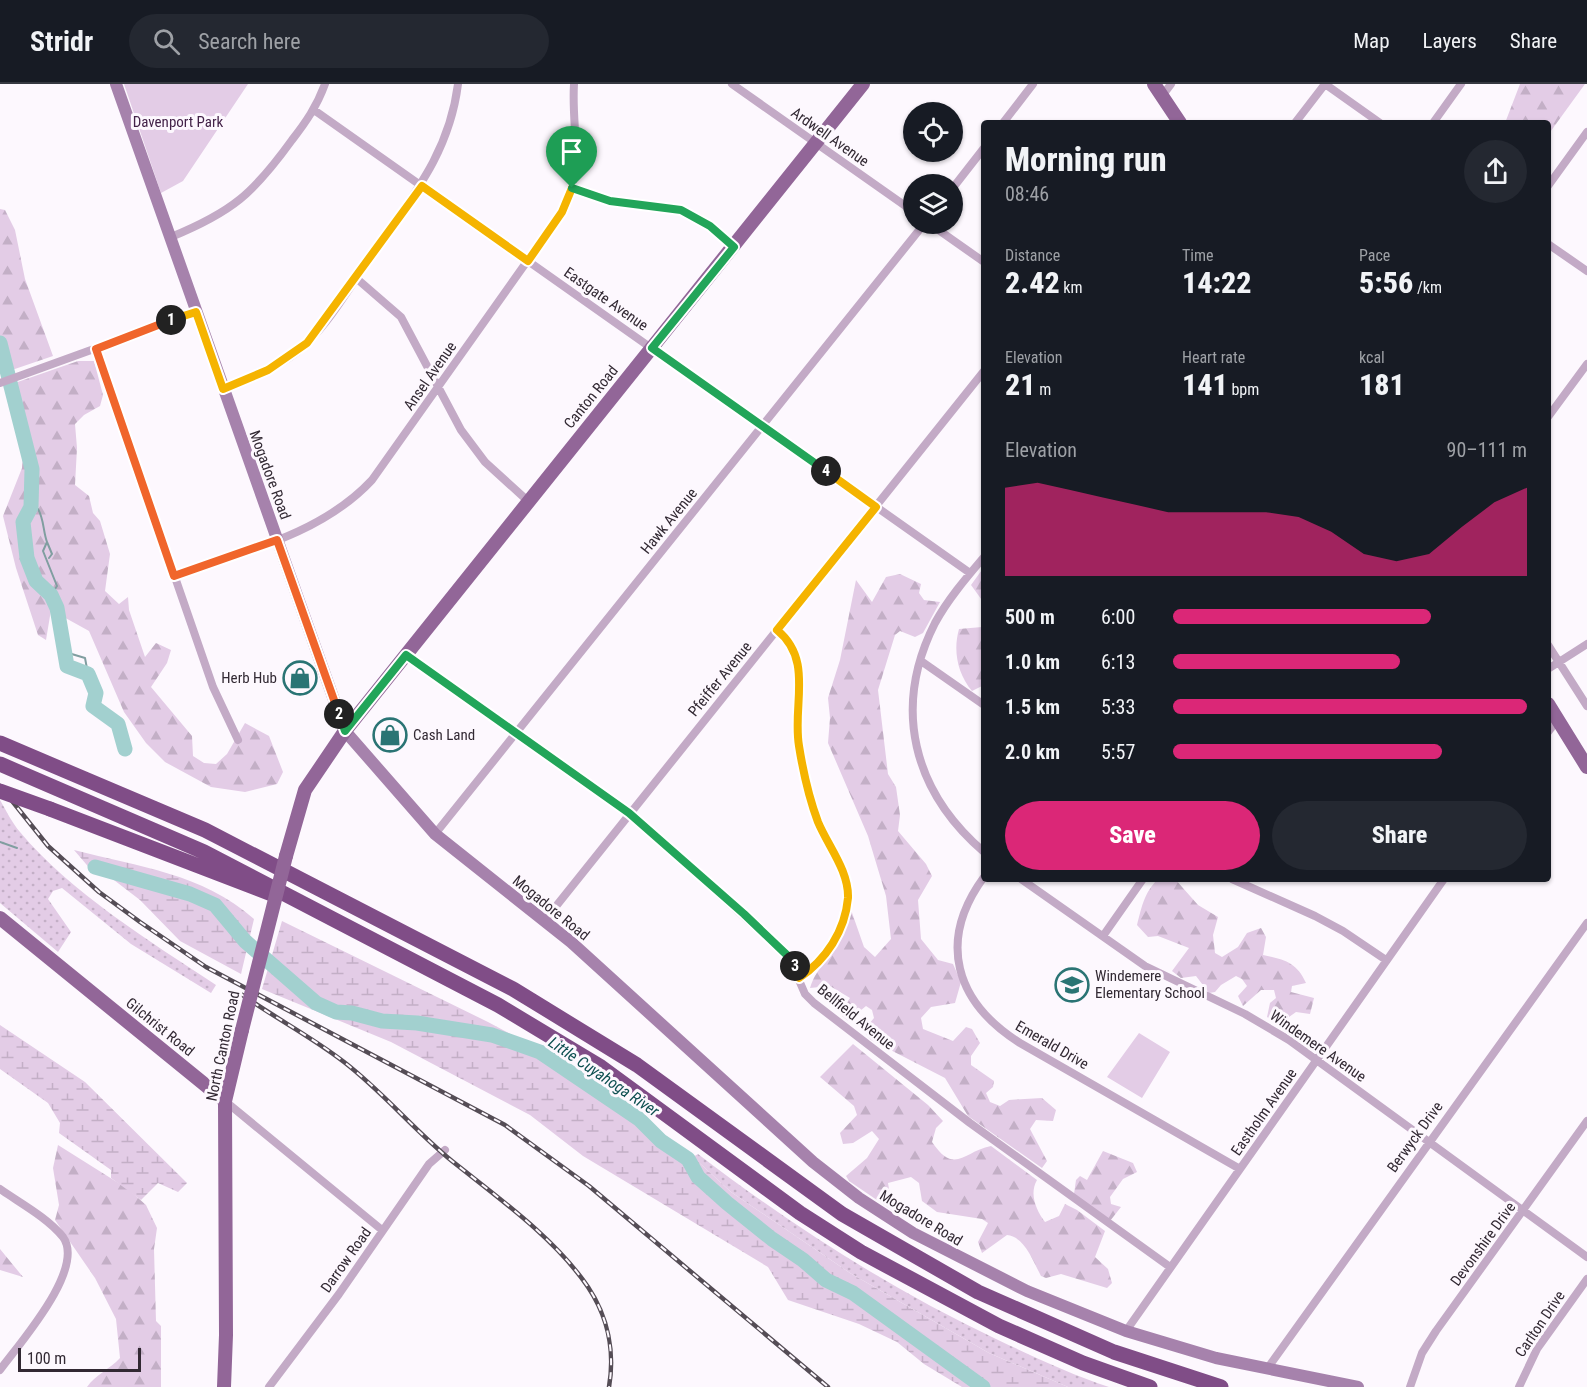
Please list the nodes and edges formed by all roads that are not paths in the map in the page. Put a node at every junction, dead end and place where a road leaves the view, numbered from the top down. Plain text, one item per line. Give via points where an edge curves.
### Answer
1 (116, 84) edge
2 (325, 84) edge
3 (458, 84) edge
4 (574, 84) edge
5 (732, 84) edge
6 (863, 84) edge
7 (1033, 84) edge
8 (1171, 84) edge
9 (1325, 84) edge
10 (1461, 84) edge
11 (1158, 90) edge
12 (314, 110) junction
13 (1005, 120) edge
14 (1177, 120) edge
15 (1297, 120) edge
16 (1376, 120) edge
17 (1435, 120) edge
18 (1587, 132) edge
19 (816, 144) junction
20 (981, 152) edge
21 (963, 175) edge
22 (1551, 182) edge
23 (422, 186) junction
24 (572, 188) junction
25 (903, 204) edge
26 (916, 234) edge
27 (944, 234) edge
28 (171, 237) junction
29 (1551, 245) edge
30 (734, 247) junction
31 (981, 260) edge
32 (528, 261) junction
33 (1587, 271) edge
34 (356, 278) junction
35 (196, 312) junction
36 (652, 348) junction
37 (96, 349) junction
38 (1587, 364) edge
39 (981, 375) edge
40 (0, 383) edge
41 (439, 388) junction
42 (223, 389) junction
43 (1551, 413) edge
44 (762, 426) junction
45 (529, 501) junction
46 (876, 507) junction
47 (277, 540) junction
48 (981, 560) edge
49 (970, 573) junction
50 (174, 576) junction
51 (777, 630) junction
52 (1587, 644) edge
53 (1551, 650) edge
54 (406, 655) junction
55 (921, 661) junction
56 (1559, 662) junction
57 (1551, 667) edge
58 (981, 703) edge
59 (1587, 706) edge
60 (1551, 708) edge
61 (1558, 719) junction
62 (1551, 728) edge
63 (345, 731) junction
64 (517, 733) junction
65 (238, 740) dead end
66 (3, 741) edge
67 (0, 764) edge
68 (1587, 767) edge
69 (0, 791) edge
70 (629, 813) junction
71 (435, 834) junction
72 (981, 849) edge
73 (981, 882) edge
74 (1025, 882) edge
75 (1141, 882) edge
76 (1239, 882) edge
77 (1442, 882) edge
78 (0, 918) edge
79 (336, 919) junction
80 (545, 920) junction
81 (1587, 923) edge
82 (1104, 936) junction
83 (1386, 960) junction
84 (799, 978) junction
85 (1317, 1060) junction
86 (225, 1101) junction
87 (1587, 1121) edge
88 (1429, 1142) junction
89 (445, 1150) dead end
90 (1240, 1169) junction
91 (0, 1189) edge
92 (1523, 1211) junction
93 (382, 1230) junction
94 (1587, 1257) edge
95 (1170, 1267) junction
96 (1587, 1279) edge
97 (1126, 1331) junction
98 (1267, 1369) junction
99 (0, 1370) edge
100 (224, 1387) edge
101 (269, 1387) edge
102 (1150, 1387) edge
103 (1221, 1387) edge
104 (1358, 1387) edge
105 (1410, 1387) edge
106 (1519, 1387) edge

1 - 28 street, Mogadore Road
2 - 12 street
3 - 23 street via 450,124
4 - 24 street, Ansel Avenue via 578,160
5 - 19 street, Ardwell Avenue
6 - 19 main road, Canton Road
7 - 13 street
8 - 11 street
9 - 15 street
9 - 16 street
10 - 17 street
11 - 14 main road
12 - 23 street, Eastgate Avenue
12 - 28 street via 251,192 218,216
18 - 22 street
19 - 25 street, Ardwell Avenue
19 - 30 main road, Canton Road
20 - 21 street
23 - 32 street, Eastgate Avenue
23 - 34 street
24 - 30 street via 610,201 681,210 704,222
24 - 32 street, Ansel Avenue via 562,212
26 - 44 street, Hawk Avenue
27 - 31 street
28 - 35 street, Mogadore Road
29 - 33 street
30 - 36 main road, Canton Road
32 - 36 street, Eastgate Avenue
32 - 41 street, Ansel Avenue
34 - 41 street via 401,316
34 - 42 street via 316,333 297,351 268,370
35 - 37 street
35 - 42 street, Mogadore Road
36 - 44 street, Eastgate Avenue
36 - 45 main road, Canton Road
37 - 40 street
37 - 50 street
38 - 43 street
39 - 46 street, Pfeiffer Avenue
41 - 45 street via 472,447
41 - 47 street, Ansel Avenue via 384,465 353,499 313,525
42 - 47 street, Mogadore Road
44 - 46 street, Eastgate Avenue
44 - 64 street, Hawk Avenue
45 - 54 main road, Canton Road
46 - 49 street, Eastgate Avenue
46 - 51 street, Pfeiffer Avenue
47 - 50 street, Ansel Avenue
47 - 63 street, Mogadore Road
48 - 49 street
49 - 55 street via 939,616
50 - 65 street via 213,687
51 - 70 street, Pfeiffer Avenue
51 - 84 street via 792,645 798,659 797,730 806,784 848,892 842,923 832,946 819,964
52 - 56 street
53 - 56 street
54 - 63 main road, Canton Road
54 - 64 street, Bellfield Avenue
55 - 58 street
55 - 72 street via 914,716 922,768 947,816
56 - 57 street
56 - 59 street
60 - 61 main road
61 - 62 street
61 - 68 main road
63 - 71 street, Mogadore Road
63 - 86 main road, North Canton Road, bridge via 305,790
64 - 70 street, Bellfield Avenue
64 - 71 street, Hawk Avenue
66 - 103 highway via 205,830 523,995 637,1065 842,1214 931,1267 1068,1334
67 - 79 highway via 194,847
69 - 79 highway, bridge
70 - 80 street, Pfeiffer Avenue
70 - 84 street, Bellfield Avenue via 789,957
71 - 80 street, Mogadore Road
73 - 90 street, Emerald Drive via 962,913 957,940 964,979 988,1018 1020,1043
74 - 82 street, Windemere Avenue
75 - 82 street
76 - 83 street via 1324,921
77 - 83 street, Eastholm Avenue
78 - 86 main road, Gilchrist Road
79 - 102 highway via 507,1011 601,1067 801,1213 861,1252 999,1326
80 - 97 street, Mogadore Road via 800,1150 859,1198 913,1233 1000,1278
81 - 88 street, Berwyck Drive
82 - 85 street, Windemere Avenue via 1145,966 1245,1014
83 - 85 street, Eastholm Avenue
84 - 95 street, Bellfield Avenue via 805,994 814,1003 970,1123
85 - 88 street, Windemere Avenue
85 - 90 street, Eastholm Avenue
86 - 93 street, Gilchrist Road
86 - 100 main road, North Canton Road
87 - 92 street, Devonshire Drive
88 - 92 street, Windemere Avenue
88 - 98 street, Berwyck Drive
89 - 93 street, Darrow Road via 429,1164
90 - 95 street, Eastholm Avenue
91 - 99 street via 66,1242 68,1255 55,1293
92 - 94 street, Windemere Avenue
92 - 105 street, Devonshire Drive via 1425,1347
93 - 101 street, Darrow Road
95 - 97 street, Eastholm Avenue
96 - 106 street, Carlton Drive via 1537,1349
97 - 98 street, Mogadore Road
98 - 104 street, Mogadore Road

